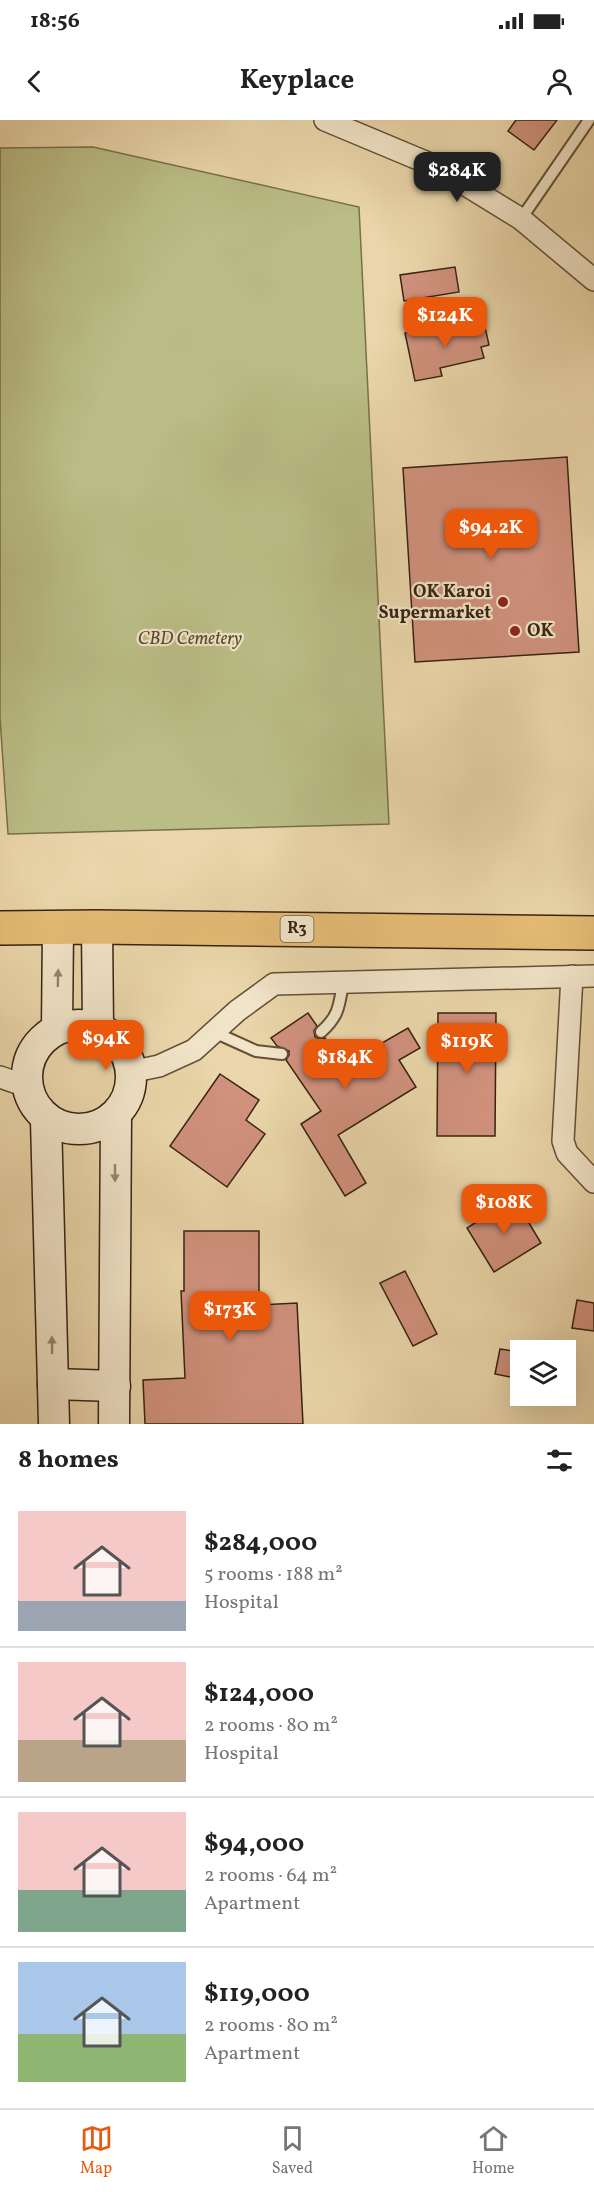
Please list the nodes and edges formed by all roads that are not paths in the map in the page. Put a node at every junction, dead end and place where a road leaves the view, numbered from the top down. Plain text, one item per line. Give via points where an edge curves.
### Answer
1 (325, 120) edge
2 (589, 120) edge
3 (521, 219) junction
4 (594, 280) edge
5 (58, 927) junction
6 (97, 927) junction
7 (0, 928) edge
8 (594, 933) edge
9 (572, 976) junction
10 (594, 976) edge
11 (343, 983) junction
12 (98, 1028) junction
13 (57, 1029) junction
14 (214, 1032) junction
15 (321, 1032) dead end
16 (282, 1054) dead end
17 (130, 1072) junction
18 (13, 1082) edge
19 (116, 1115) junction
20 (46, 1120) junction
21 (594, 1182) edge
22 (53, 1384) junction
23 (115, 1386) junction
24 (54, 1424) edge
25 (114, 1424) edge

1 - 3 street via 435,166
2 - 3 lane
3 - 4 street
5 - 6 highway, R3
5 - 7 highway, R3
13 -> 5 street
6 - 8 highway, R3
6 - 12 street
9 - 10 street
9 - 11 street
9 - 21 street via 563,1141 567,1153
11 - 14 street via 274,984
11 - 15 lane via 334,1020
12 - 13 street via 77,1024
12 - 17 street via 117,1040 128,1059
13 - 18 street via 31,1052
14 - 16 lane via 256,1052
14 - 17 street via 194,1050 159,1066
17 - 19 street via 130,1094
18 - 20 street
19 - 20 street via 94,1128 69,1130
19 -> 23 street
22 -> 20 street
22 - 23 street
22 - 24 street
23 - 25 street

